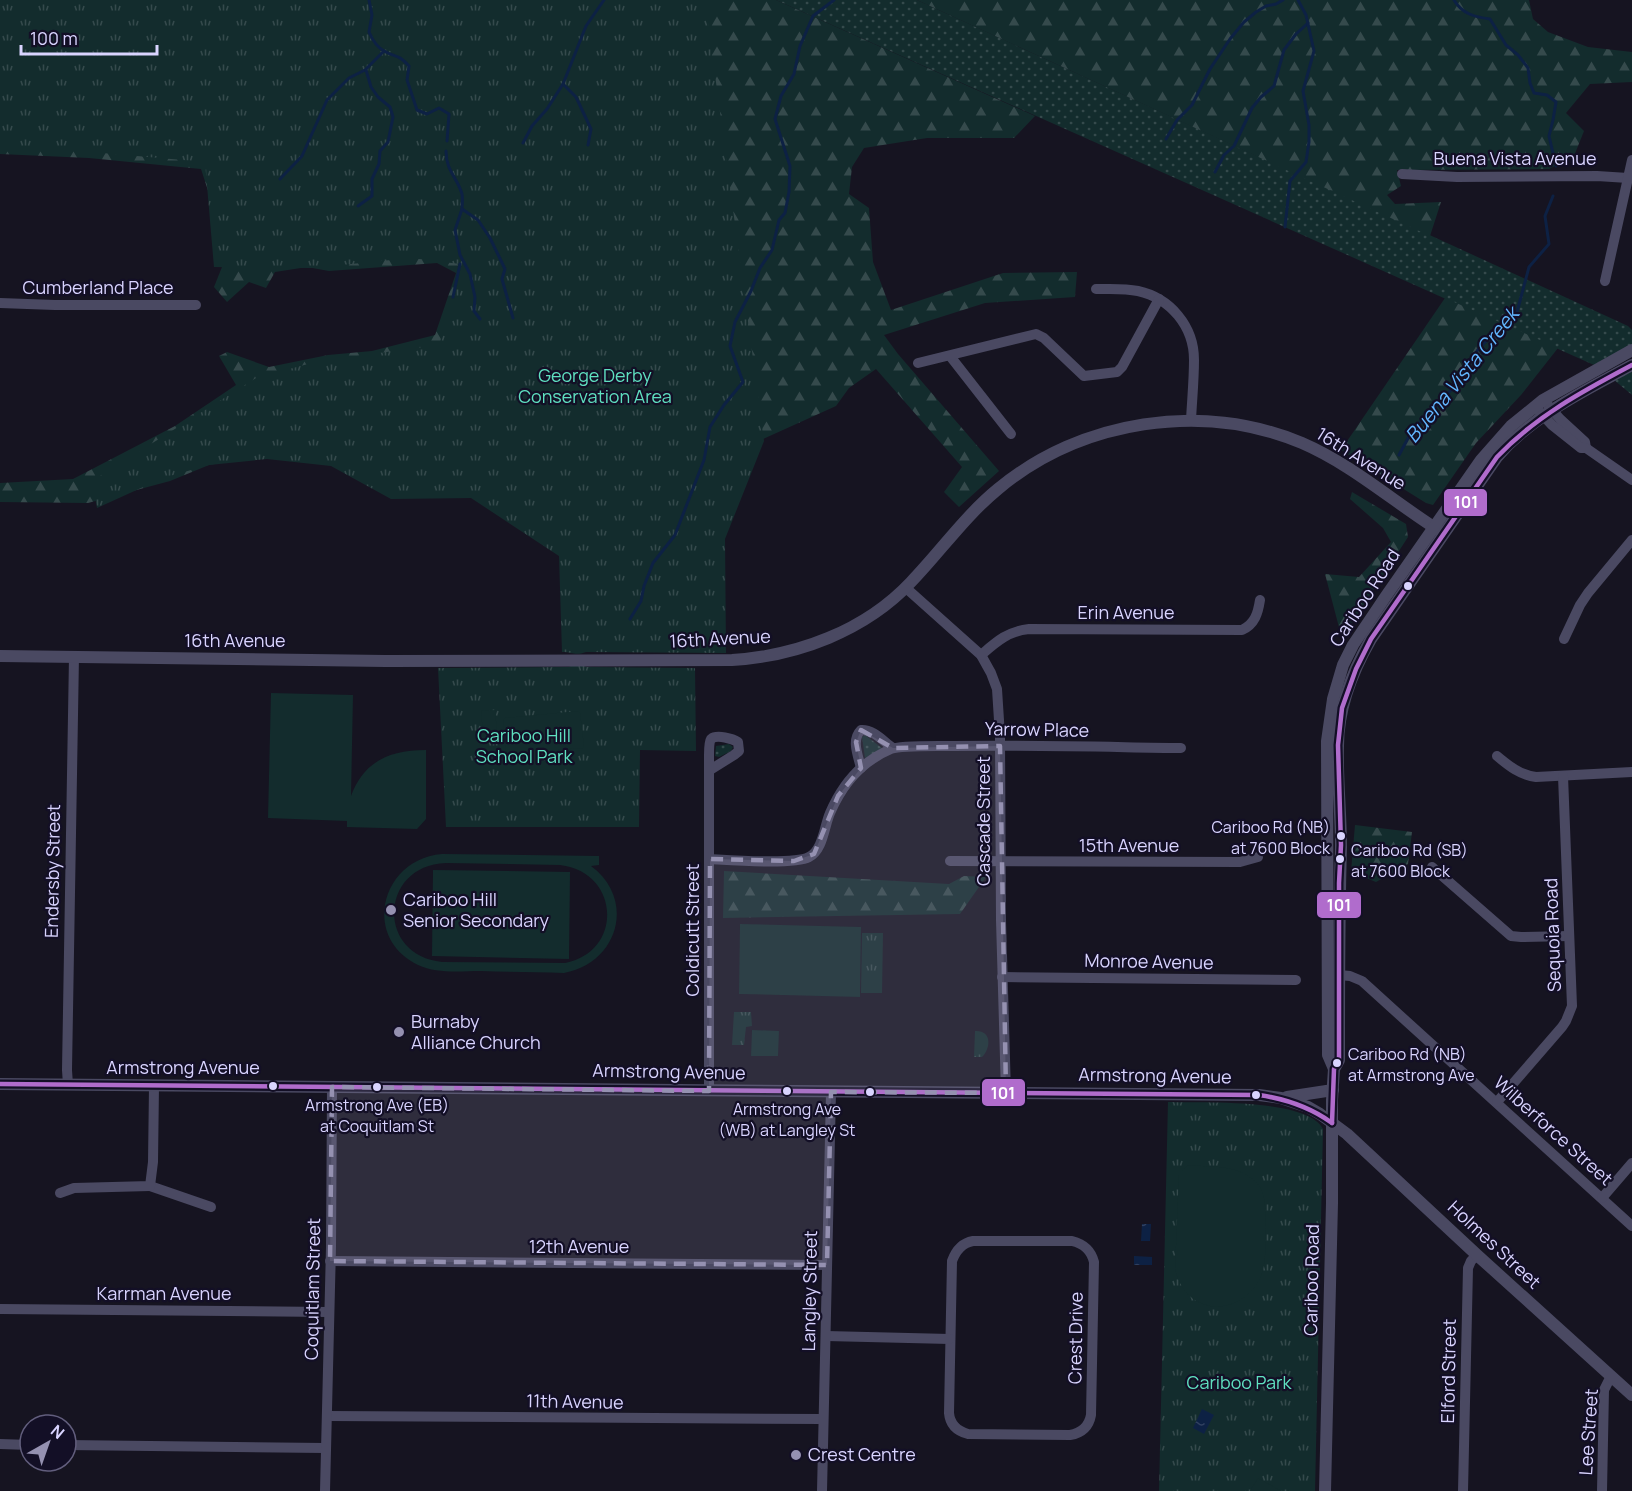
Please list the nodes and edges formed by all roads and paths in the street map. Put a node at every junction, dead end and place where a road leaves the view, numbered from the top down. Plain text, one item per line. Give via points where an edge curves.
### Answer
1 (1632, 160) edge
2 (1402, 174) dead end
3 (1628, 178) junction
4 (1605, 281) dead end
5 (1096, 289) dead end
6 (1159, 299) junction
7 (0, 303) edge
8 (196, 305) dead end
9 (1632, 350) edge
10 (950, 356) junction
11 (918, 363) dead end
12 (1632, 365) edge
13 (1543, 408) junction
14 (1191, 420) junction
15 (1011, 434) dead end
16 (1632, 480) edge
17 (1438, 530) junction
18 (1632, 540) edge
19 (906, 588) junction
20 (1260, 600) dead end
21 (1564, 639) dead end
22 (981, 655) junction
23 (0, 656) edge
24 (74, 656) junction
25 (1000, 746) junction
26 (892, 748) junction
27 (1181, 748) dead end
28 (1497, 756) dead end
29 (861, 768) junction
30 (710, 770) dead end
31 (1632, 772) edge
32 (1563, 776) junction
33 (1258, 857) dead end
34 (710, 859) junction
35 (950, 861) dead end
36 (1000, 862) junction
37 (1432, 867) dead end
38 (1569, 936) junction
39 (1339, 975) junction
40 (1002, 977) junction
41 (1296, 980) dead end
42 (1334, 1069) junction
43 (0, 1084) edge
44 (68, 1085) junction
45 (154, 1086) junction
46 (332, 1087) junction
47 (1333, 1090) junction
48 (709, 1091) junction
49 (831, 1092) junction
50 (1006, 1092) junction
51 (1281, 1098) junction
52 (1497, 1102) junction
53 (1332, 1123) junction
54 (1632, 1163) edge
55 (150, 1186) junction
56 (60, 1193) dead end
57 (1602, 1198) junction
58 (211, 1207) dead end
59 (1632, 1226) edge
60 (1477, 1255) junction
61 (330, 1261) junction
62 (827, 1265) junction
63 (0, 1310) edge
64 (328, 1312) junction
65 (826, 1336) junction
66 (950, 1338) junction
67 (1611, 1376) junction
68 (1632, 1394) edge
69 (327, 1416) junction
70 (823, 1419) junction
71 (0, 1444) edge
72 (18, 1445) edge
73 (78, 1445) edge
74 (326, 1448) junction
75 (325, 1491) edge
76 (822, 1491) edge
77 (1325, 1491) edge
78 (1463, 1491) edge
79 (1602, 1491) edge

1 - 3 street
2 - 3 street, Buena Vista Avenue
3 - 4 street
5 - 6 street via 1131,289
6 - 10 street via 1117,372 1084,376 1036,334
6 - 14 street via 1179,315 1190,336 1194,359
7 - 8 street, Cumberland Place
9 - 13 street, Cariboo Road
10 - 11 street
10 - 15 street
12 - 13 street, Cariboo Road
13 - 16 street via 1552,425
13 - 17 street, Cariboo Road via 1508,444
14 - 17 street, 16th Avenue via 1248,427 1301,443 1337,461
14 - 19 street, 16th Avenue via 1110,431 1040,460 982,503
17 - 39 street, Cariboo Road via 1371,639 1342,708 1338,745
17 - 42 street, Cariboo Road via 1353,645 1332,699 1327,741 1328,1055
18 - 21 street via 1588,593
19 - 22 street, Cascade Street
19 - 24 street, 16th Avenue via 842,632 792,651 749,659 386,661
20 - 22 street, Erin Avenue via 1256,618 1242,630 1029,629 1012,632
22 - 25 street, Cascade Street via 997,690
23 - 24 street, 16th Avenue
24 - 44 street, Endersby Street
25 - 26 street, Yarrow Place
25 - 27 street, Yarrow Place
25 - 36 street, Cascade Street
26 - 29 street
26 - 29 street via 867,729 861,730 856,734 856,742
28 - 32 street via 1525,775
29 - 34 street via 838,796 820,844 811,856 794,861
30 - 34 street, Coldicutt Street
31 - 32 street
32 - 38 street, Sequoia Road
33 - 36 street, 15th Avenue via 1240,862
34 - 48 street, Coldicutt Street
35 - 36 street, 15th Avenue
36 - 40 street, Cascade Street
37 - 38 street via 1511,936
38 - 52 street, Sequoia Road via 1569,1013 1562,1027
39 - 42 street, Cariboo Road via 1339,1060
39 - 52 street, Wilberforce Street via 1362,981
40 - 41 street, Monroe Avenue
40 - 50 street, Cascade Street
42 - 47 street, Cariboo Road
43 - 44 street, Armstrong Avenue
44 - 45 street, Armstrong Avenue
45 - 46 street, Armstrong Avenue
45 - 55 street
46 - 48 street, Armstrong Avenue
46 - 61 street, Coquitlam Street
47 - 51 street
47 - 53 street, Cariboo Road
48 - 49 street, Armstrong Avenue
49 - 50 street, Armstrong Avenue
49 - 62 street, Langley Street
50 - 51 street, Armstrong Avenue
51 - 53 street, Armstrong Avenue via 1308,1107
52 - 57 street, Wilberforce Street
53 - 60 street, Holmes Street
53 - 77 street, Cariboo Road
54 - 57 street
55 - 56 street via 74,1188
55 - 58 street
57 - 59 street, Wilberforce Street
60 - 67 street, Holmes Street
60 - 78 street, Elford Street via 1468,1268
61 - 62 street, 12th Avenue
61 - 64 street, Coquitlam Street
62 - 65 street, Langley Street
63 - 64 street, Karrman Avenue
64 - 69 street, Coquitlam Street
65 - 66 street
65 - 70 street, Langley Street
66 - 66 street, Crest Drive via 949,1413 959,1431 1077,1434 1091,1415 1091,1254 1072,1241 973,1240 964,1244 952,1261
67 - 68 street, Holmes Street
67 - 79 street, Lee Street via 1604,1390
69 - 70 street, 11th Avenue
69 - 74 street, Coquitlam Street
70 - 76 street, Langley Street
71 - 72 street
73 - 74 street
74 - 75 street, Coquitlam Street

